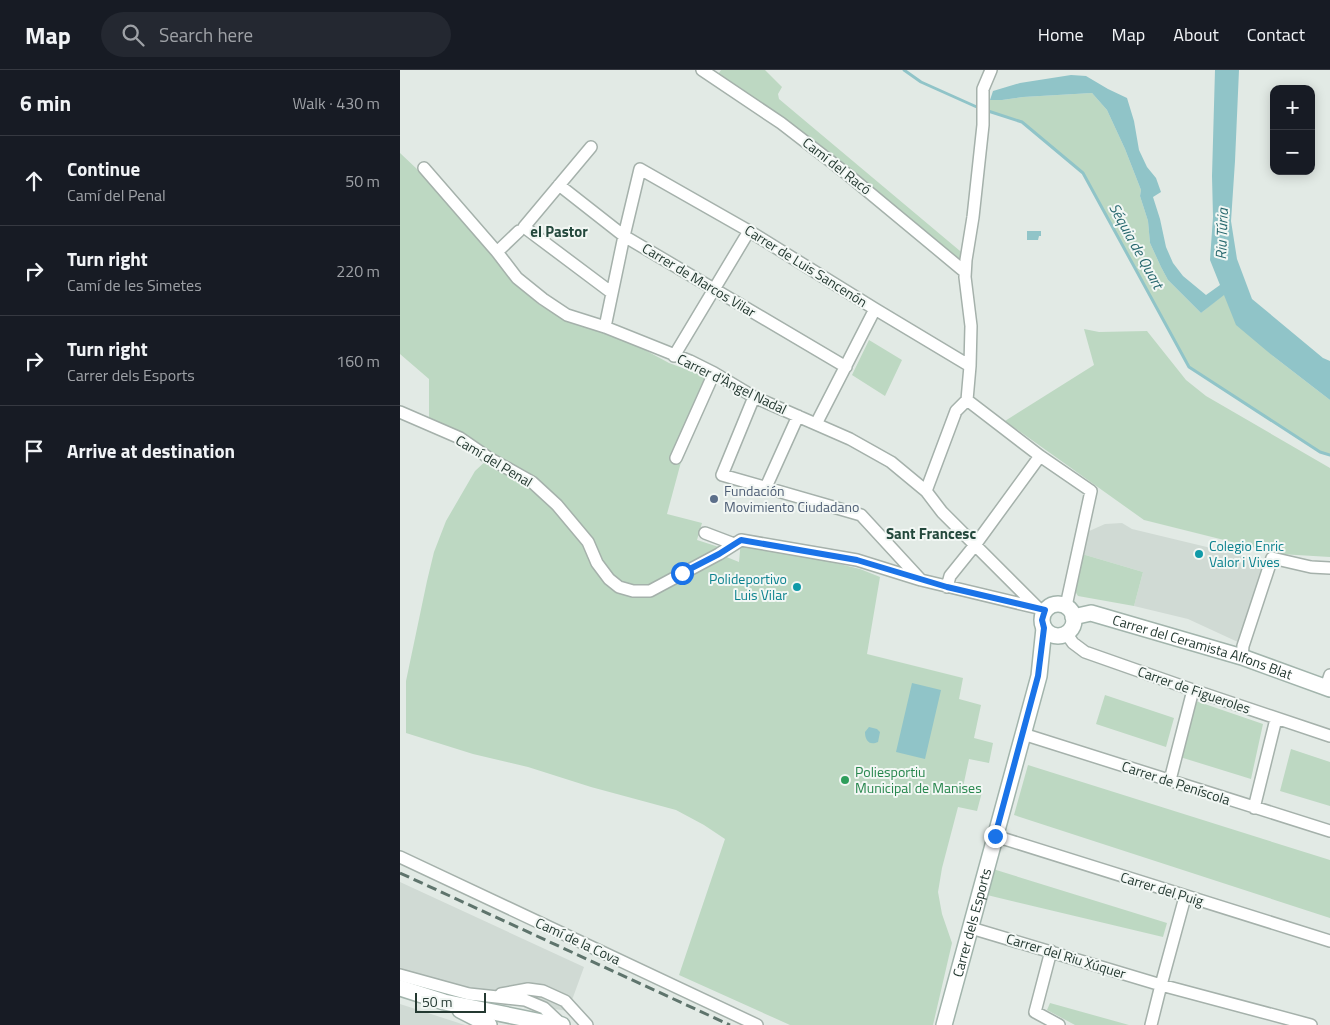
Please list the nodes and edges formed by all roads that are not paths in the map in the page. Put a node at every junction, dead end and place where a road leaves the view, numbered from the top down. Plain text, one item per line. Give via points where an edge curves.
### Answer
1 (702, 70) edge
2 (991, 70) edge
3 (592, 147) dead end
4 (424, 168) dead end
5 (559, 185) junction
6 (522, 229) junction
7 (749, 231) junction
8 (624, 236) junction
9 (497, 252) junction
10 (965, 272) junction
11 (714, 290) junction
12 (612, 293) junction
13 (875, 309) junction
14 (605, 327) junction
15 (674, 356) junction
16 (970, 366) junction
17 (846, 367) junction
18 (714, 373) junction
19 (754, 396) junction
20 (967, 400) junction
21 (400, 412) edge
22 (798, 416) junction
23 (816, 424) junction
24 (1040, 456) junction
25 (676, 458) dead end
26 (766, 487) junction
27 (926, 491) junction
28 (705, 533) dead end
29 (737, 542) junction
30 (975, 546) junction
31 (1330, 568) edge
32 (921, 580) junction
33 (947, 587) junction
34 (1042, 609) junction
35 (1070, 611) junction
36 (1044, 628) junction
37 (1062, 634) junction
38 (1242, 657) junction
39 (1038, 676) junction
40 (1329, 684) edge
41 (1192, 690) junction
42 (1276, 719) junction
43 (1023, 734) junction
44 (1330, 736) edge
45 (1170, 780) junction
46 (1254, 808) junction
47 (1330, 831) edge
48 (995, 836) junction
49 (400, 857) edge
50 (1185, 897) junction
51 (971, 928) junction
52 (1330, 941) edge
53 (1051, 951) junction
54 (400, 975) edge
55 (1161, 985) junction
56 (400, 988) edge
57 (492, 996) junction
58 (444, 1002) junction
59 (538, 1024) edge
60 (489, 1025) edge
61 (562, 1025) edge
62 (587, 1025) edge
63 (757, 1025) edge
64 (944, 1025) edge
65 (1059, 1025) edge
66 (1152, 1025) edge
67 (1310, 1025) edge

1 - 10 street, Camí del Racó via 788,128
2 - 10 street via 983,89 983,125
3 - 5 street
4 - 9 street, Carrer d'Àngel Nadal
5 - 6 street
5 - 8 street, Carrer de Marcos Vilar
6 - 9 street
6 - 12 street
7 - 8 street, Carrer de Luis Sancenón via 640,169
7 - 11 street
7 - 13 street, Carrer de Luis Sancenón
8 - 11 street, Carrer de Marcos Vilar
8 - 12 street
9 - 14 street, Carrer d'Àngel Nadal via 517,278 543,299 567,315
10 - 16 street via 972,326
11 - 15 street
11 - 17 street, Carrer de Marcos Vilar
12 - 14 street
13 - 16 street, Carrer de Luis Sancenón
13 - 17 street
14 - 15 street, Carrer d'Àngel Nadal
15 - 18 street, Carrer d'Àngel Nadal
16 - 20 street
17 - 23 street
18 - 19 street, Carrer d'Àngel Nadal
18 - 25 street
19 - 22 street, Carrer d'Àngel Nadal
19 - 26 street via 722,475
20 - 24 street
20 - 27 street via 956,411
21 - 29 street, Camí del Penal via 460,438 532,482 557,505 588,542 609,579 619,587 650,590
22 - 23 street, Carrer d'Àngel Nadal
22 - 26 street
23 - 27 street, Carrer d'Àngel Nadal via 891,462
24 - 30 street
24 - 35 street via 1091,491
26 - 32 street via 861,515
27 - 30 street, Carrer d'Àngel Nadal
28 - 29 street
29 - 32 street via 857,560
30 - 33 street via 950,576
30 - 34 street, Carrer d'Àngel Nadal
31 - 38 street via 1272,558
32 - 33 street
33 - 34 street
34 - 35 street via 1061,604
34 - 36 street
35 - 37 street via 1071,628
35 - 38 street, Carrer del Ceramista Alfons Blat via 1091,613
36 - 37 street via 1048,632
36 - 39 street, Carrer dels Esports
37 - 39 street, Carrer dels Esports
37 - 41 street, Carrer de Figueroles via 1085,652
38 - 40 street, Carrer del Ceramista Alfons Blat
39 - 43 street, Carrer dels Esports
41 - 42 street, Carrer de Figueroles
41 - 45 street
42 - 44 street, Carrer de Figueroles
42 - 46 street
43 - 45 street, Carrer de Peníscola
43 - 48 street, Carrer dels Esports
45 - 46 street, Carrer de Peníscola
46 - 47 street, Carrer de Peníscola
48 - 50 street, Carrer del Puig
48 - 51 street, Carrer dels Esports
49 - 63 street, Camí de la Cova
50 - 52 street, Carrer del Puig
50 - 55 street
51 - 53 street, Carrer del Riu Xúquer
51 - 64 street, Carrer dels Esports
53 - 55 street, Carrer del Riu Xúquer
53 - 65 street via 1035,1012
54 - 57 street via 469,994
55 - 66 street
55 - 67 street, Carrer del Riu Xúquer
56 - 58 street
57 - 61 street via 526,1000 544,1008
57 - 62 street via 528,989 543,990 564,1001
58 - 59 street
58 - 60 street
59 - 61 street via 552,1022

